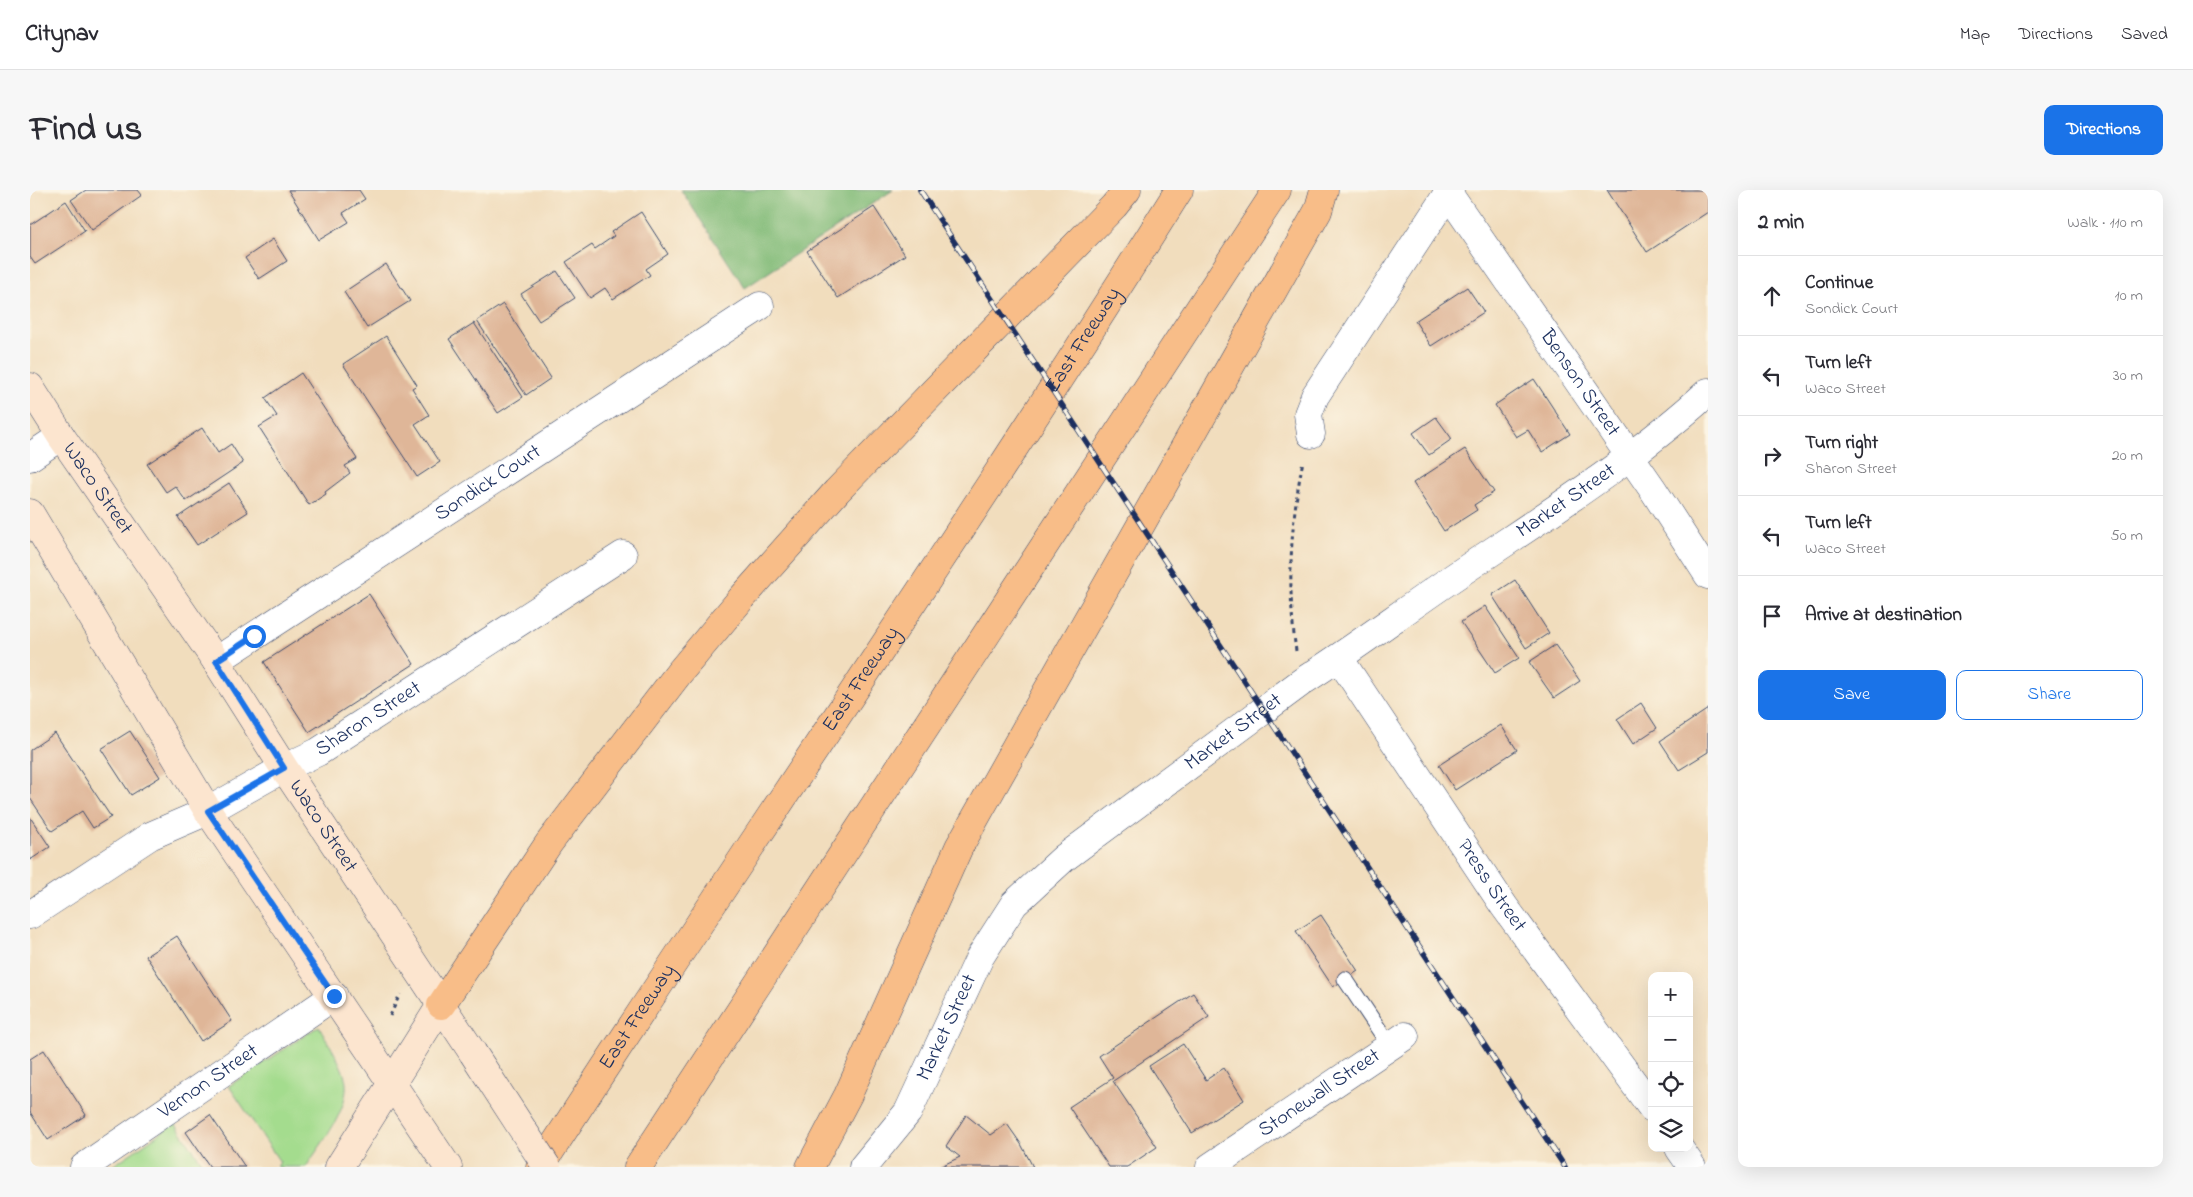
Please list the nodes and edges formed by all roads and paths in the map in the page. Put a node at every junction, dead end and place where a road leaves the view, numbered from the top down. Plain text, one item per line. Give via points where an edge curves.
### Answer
1 (1127, 190) edge
2 (1180, 190) edge
3 (1277, 190) edge
4 (1324, 190) edge
5 (1449, 192) edge
6 (760, 306) dead end
7 (30, 387) edge
8 (1708, 392) edge
9 (1311, 434) joint
10 (61, 436) junction
11 (1629, 456) junction
12 (30, 457) edge
13 (30, 514) edge
14 (623, 555) dead end
15 (1708, 575) edge
16 (1339, 658) junction
17 (216, 661) junction
18 (1303, 681) junction
19 (284, 768) junction
20 (208, 811) junction
21 (30, 915) edge
22 (1345, 979) dead end
23 (400, 992) dead end
24 (334, 996) junction
25 (441, 1005) junction
26 (390, 1016) dead end
27 (1397, 1041) joint
28 (393, 1082) junction
29 (1651, 1107) edge
30 (1682, 1152) edge
31 (84, 1167) edge
32 (339, 1167) edge
33 (448, 1167) edge
34 (540, 1167) edge
35 (547, 1167) edge
36 (638, 1167) edge
37 (810, 1167) edge
38 (863, 1167) edge
39 (1210, 1167) edge
40 (1692, 1167) edge

1 - 25 highway via 838,491 741,599 679,673 549,843
2 - 34 highway, East Freeway via 1096,323
3 - 36 highway
4 - 37 highway via 1318,211 959,847 848,1095
5 - 9 street via 1314,396 1308,414
5 - 11 street, Benson Street
6 - 17 street, Sondick Court
7 - 10 main road, Waco Street
8 - 11 street, Market Street
9 - 18 path via 1294,505 1290,559 1290,613
10 - 12 street
10 - 17 main road, Waco Street
11 - 15 street, Benson Street
11 - 16 street, Market Street
13 - 20 main road
14 - 19 street, Sharon Street via 318,752
16 - 18 street, Market Street
16 - 29 street, Press Street via 1504,906
17 - 19 main road, Waco Street
18 - 38 street, Market Street via 1064,858 1014,904 980,956 908,1112
19 - 20 street, Sharon Street
19 - 25 main road, Waco Street
20 - 21 street, Sharon Street via 150,836
20 - 24 main road
22 - 27 lane
23 - 26 path
24 - 28 main road
24 - 31 street, Vernon Street
25 - 28 main road
25 - 35 main road, Waco Street, bridge
27 - 39 street, Stonewall Street
28 - 32 main road
28 - 33 main road
30 - 40 street

